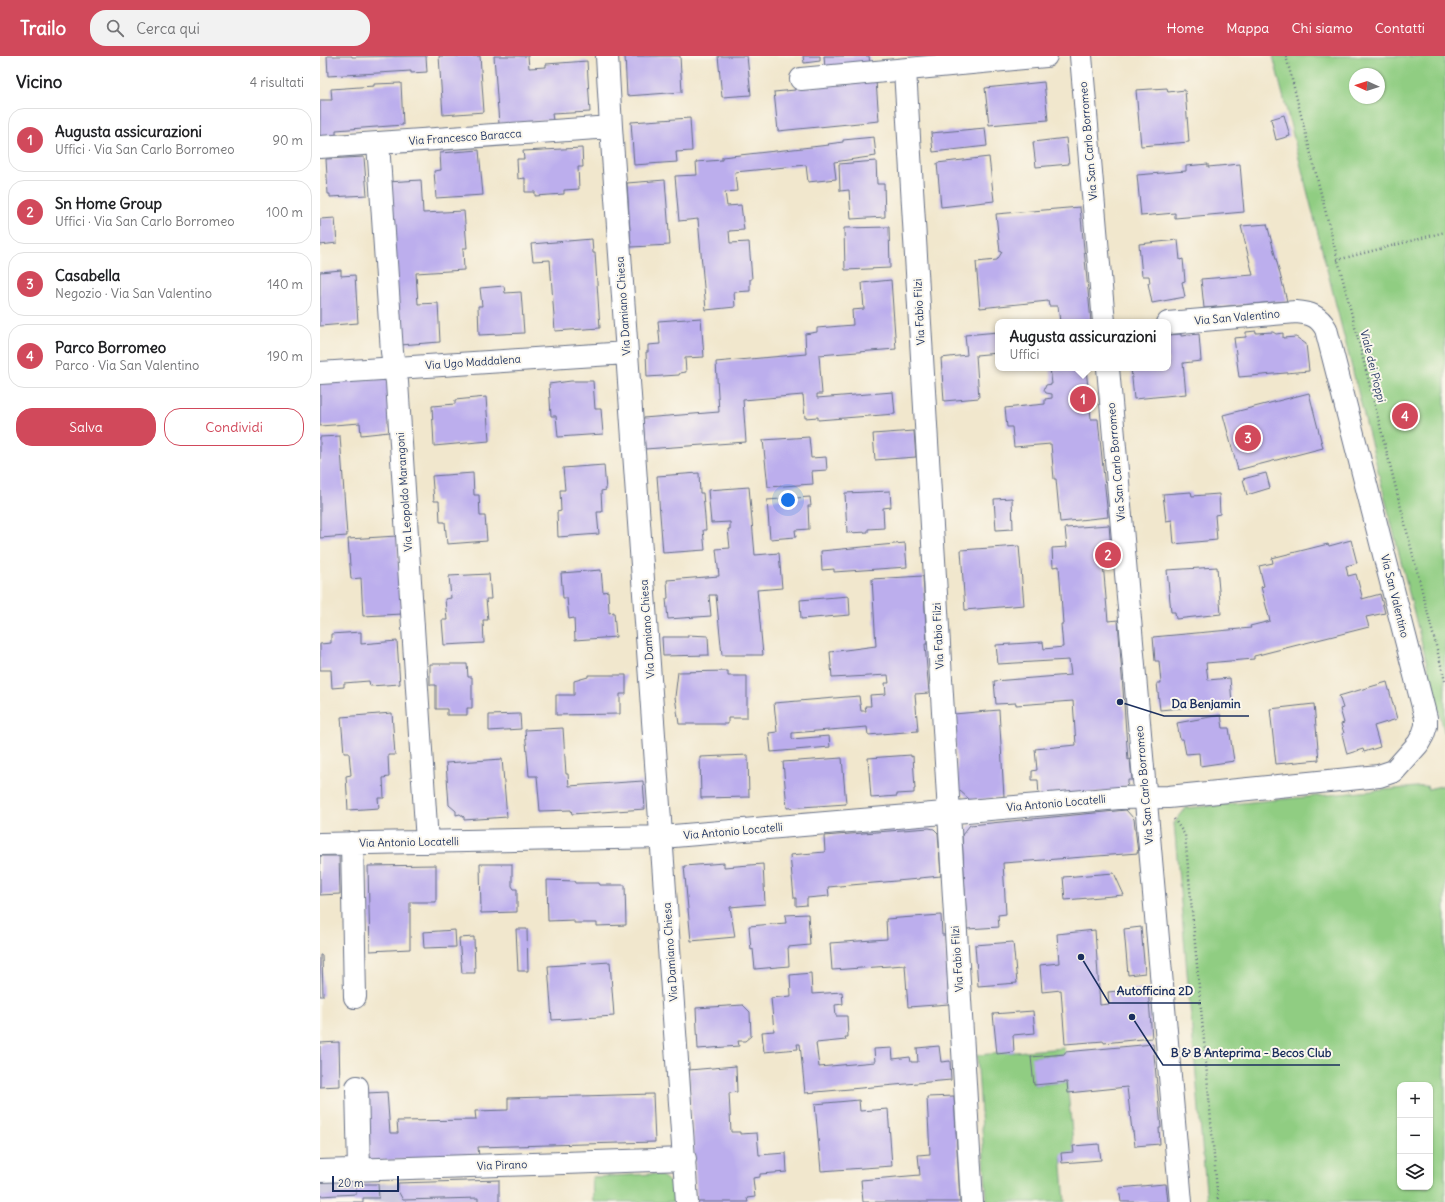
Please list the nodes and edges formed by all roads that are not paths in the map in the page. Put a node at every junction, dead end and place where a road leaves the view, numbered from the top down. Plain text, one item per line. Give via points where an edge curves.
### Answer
1 (607, 56) edge
2 (1046, 56) edge
3 (1080, 56) edge
4 (905, 70) junction
5 (801, 79) dead end
6 (611, 127) junction
7 (378, 143) junction
8 (320, 147) edge
9 (1104, 319) edge
10 (1171, 323) edge
11 (627, 353) junction
12 (394, 367) junction
13 (1108, 371) edge
14 (320, 372) edge
15 (1145, 798) junction
16 (948, 812) junction
17 (662, 837) junction
18 (427, 842) junction
19 (352, 843) junction
20 (320, 844) edge
21 (355, 997) dead end
22 (357, 1087) dead end
23 (685, 1159) junction
24 (359, 1170) junction
25 (320, 1171) edge
26 (687, 1202) edge
27 (972, 1202) edge
28 (1180, 1202) edge

1 - 6 street, Via Damiano Chiesa
2 - 4 street
3 - 9 street, Via San Carlo Borromeo
4 - 5 street
4 - 16 street, Via Fabio Filzi
6 - 7 street, Via Francesco Baracca
6 - 11 street, Via Damiano Chiesa
7 - 8 street, Via Francesco Baracca
7 - 12 street, Via Leopoldo Marangoni
10 - 15 street, Via San Valentino via 1296,312 1311,313 1322,322 1328,336 1425,709 1426,726 1418,744 1399,766 1387,774
11 - 12 street, Via Ugo Maddalena
11 - 17 street, Via Damiano Chiesa
12 - 14 street, Via Ugo Maddalena
12 - 18 street, Via Leopoldo Marangoni
13 - 15 street, Via San Carlo Borromeo
15 - 16 street, Via Antonio Locatelli
15 - 28 street, Via San Carlo Borromeo
16 - 17 street, Via Antonio Locatelli
16 - 27 street, Via Fabio Filzi
17 - 18 street, Via Antonio Locatelli
17 - 23 street, Via Damiano Chiesa
18 - 19 street, Via Antonio Locatelli
19 - 20 street, Via Antonio Locatelli
19 - 21 street
22 - 24 street
23 - 24 street, Via Pirano
23 - 26 street, Via Damiano Chiesa
24 - 25 street, Via Pirano

